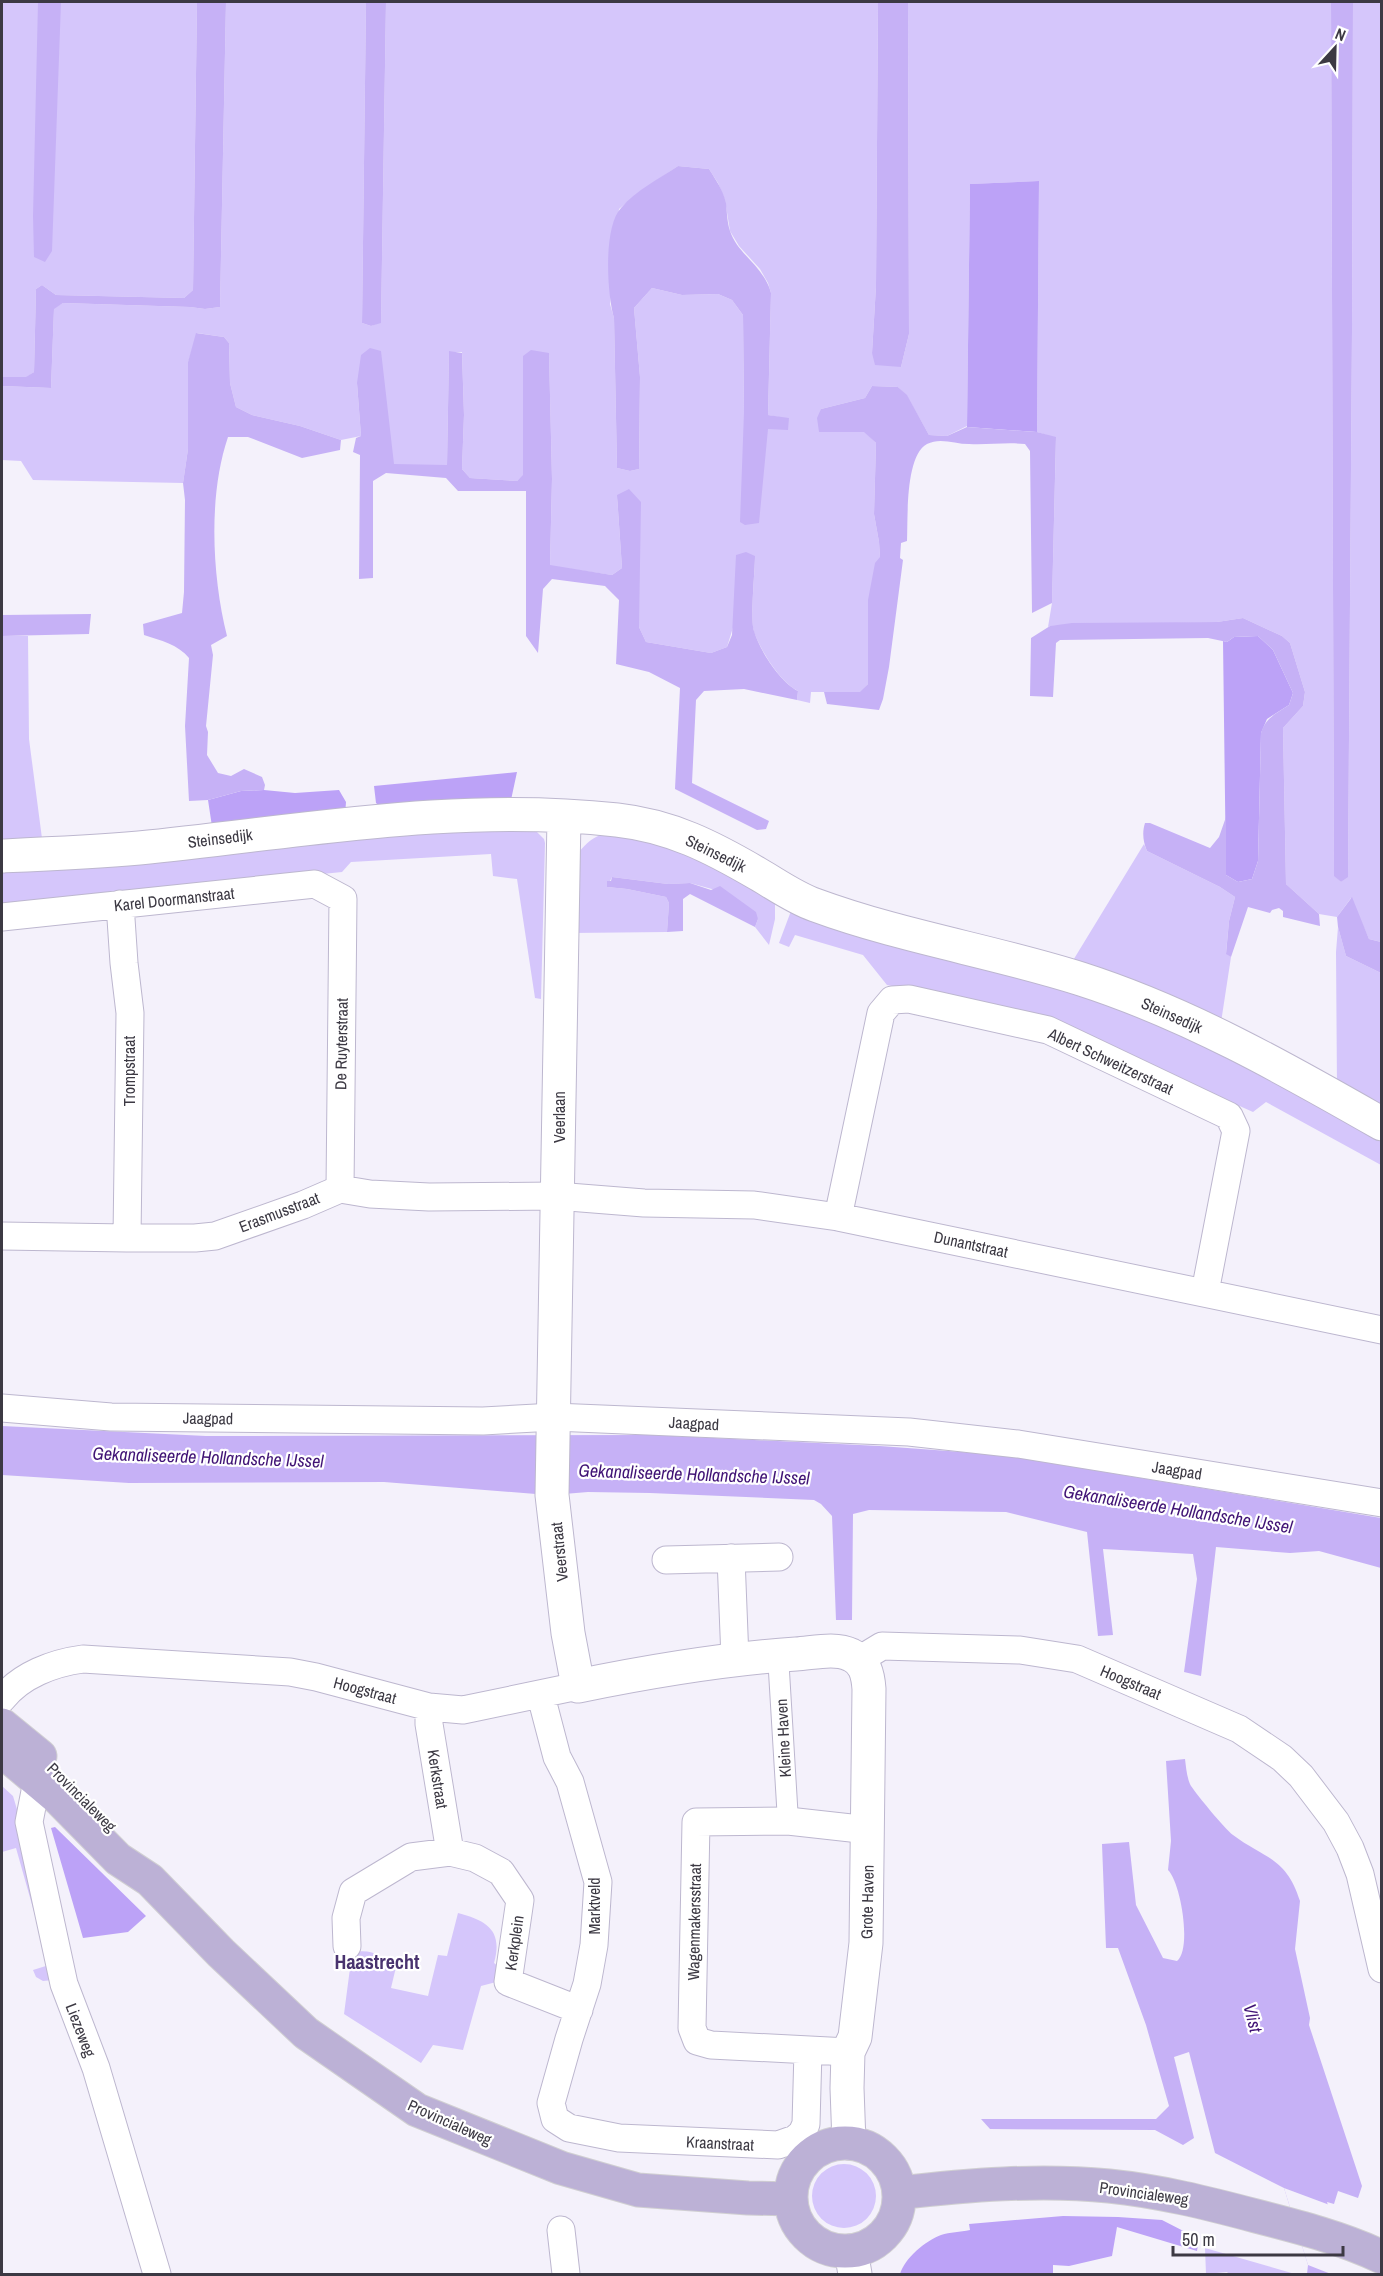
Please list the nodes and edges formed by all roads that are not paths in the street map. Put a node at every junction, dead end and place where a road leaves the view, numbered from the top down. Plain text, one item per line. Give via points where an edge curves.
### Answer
1 (564, 817) junction
2 (2, 856) edge
3 (343, 899) joint
4 (120, 904) junction
5 (2, 917) edge
6 (1382, 1124) edge
7 (340, 1189) junction
8 (556, 1196) junction
9 (837, 1217) junction
10 (2, 1236) edge
11 (127, 1238) junction
12 (1205, 1292) junction
13 (1382, 1330) edge
14 (2, 1408) edge
15 (554, 1425) junction
16 (1382, 1503) edge
17 (779, 1557) dead end
18 (731, 1558) junction
19 (666, 1560) dead end
20 (778, 1655) junction
21 (735, 1659) junction
22 (859, 1660) junction
23 (578, 1686) junction
24 (541, 1695) junction
25 (2, 1699) edge
26 (429, 1707) junction
27 (2, 1725) edge
28 (2, 1751) edge
29 (37, 1781) junction
30 (788, 1821) junction
31 (869, 1830) junction
32 (450, 1852) junction
33 (150, 1880) junction
34 (347, 1946) dead end
35 (1382, 1969) edge
36 (579, 2010) junction
37 (808, 2050) junction
38 (848, 2052) junction
39 (555, 2119) joint
40 (849, 2143) junction
41 (899, 2193) junction
42 (791, 2199) junction
43 (561, 2230) dead end
44 (1369, 2251) edge
45 (853, 2262) edge
46 (158, 2274) edge
47 (566, 2274) edge

1 - 2 street, Steinsedijk via 411,817 140,848
1 - 6 street, Steinsedijk via 658,827 706,845 810,904 874,925 1081,979 1134,998 1250,1051
1 - 8 street, Veerlaan
3 - 4 street, Karel Doormanstraat via 315,884
3 - 7 street, De Ruyterstraat
4 - 5 street, Karel Doormanstraat
4 - 11 street, Trompstraat via 130,1013
7 - 8 street, Erasmusstraat via 429,1197
7 - 11 street, Erasmusstraat via 215,1236
8 - 9 street, Dunantstraat via 754,1205
8 - 15 street, Veerlaan
9 - 12 street, Dunantstraat
9 - 12 street, Albert Schweitzerstraat via 881,1013 892,1000 909,999 1048,1030 1229,1116 1236,1131
10 - 11 street, Erasmusstraat
12 - 13 street, Dunantstraat
14 - 15 street, Jaagpad via 111,1417
15 - 16 street, Jaagpad via 909,1432 1007,1442
15 - 23 street, Veerstraat via 552,1495
17 - 18 street
18 - 19 street
18 - 21 street
20 - 21 street, Hoogstraat
20 - 22 street, Hoogstraat via 836,1651
20 - 30 street, Kleine Haven
21 - 23 street, Hoogstraat via 659,1669
22 - 31 street, Grote Haven via 868,1676
22 - 35 street, Hoogstraat via 882,1646 1020,1650 1077,1659 1239,1728 1301,1776 1336,1822 1360,1874
23 - 24 street, Hoogstraat
24 - 26 street, Hoogstraat via 463,1710
24 - 36 street, Marktveld via 556,1756 570,1782 598,1882 594,1945
25 - 26 street, Hoogstraat via 46,1668 83,1659 290,1672
26 - 32 street, Kerkstraat
27 - 33 main road, Provincialeweg via 71,1784 133,1848
28 - 29 main road, Provincialeweg
29 - 33 main road, Provincialeweg via 118,1859
29 - 46 street, Liezeweg via 29,1822 64,1984 96,2068
30 - 31 street, Wagenmakersstraat
30 - 37 street, Wagenmakersstraat via 696,1822 692,2028 697,2041 711,2045
31 - 38 street, Grote Haven via 866,1943 855,2037
32 - 34 street, Kerkplein via 411,1857 353,1892 346,1918
32 - 36 street, Kerkplein via 475,1858 501,1872 520,1900 508,1982
33 - 42 main road, Provincialeweg via 306,2033 417,2110 561,2168 638,2190
36 - 39 street, Marktveld via 551,2103
37 - 38 street, Wagenmakersstraat
37 - 39 street, Kraanstraat via 806,2124 802,2133 786,2144 619,2138 569,2128
38 - 40 street, Grote Haven
40 - 41 main road via 867,2148 883,2159 894,2175
40 - 42 main road via 814,2152 793,2181
41 - 44 main road, Provincialeweg via 962,2186 1108,2186 1182,2197 1296,2226
41 - 45 main road via 898,2209 886,2231
42 - 45 main road via 803,2231
43 - 47 street

